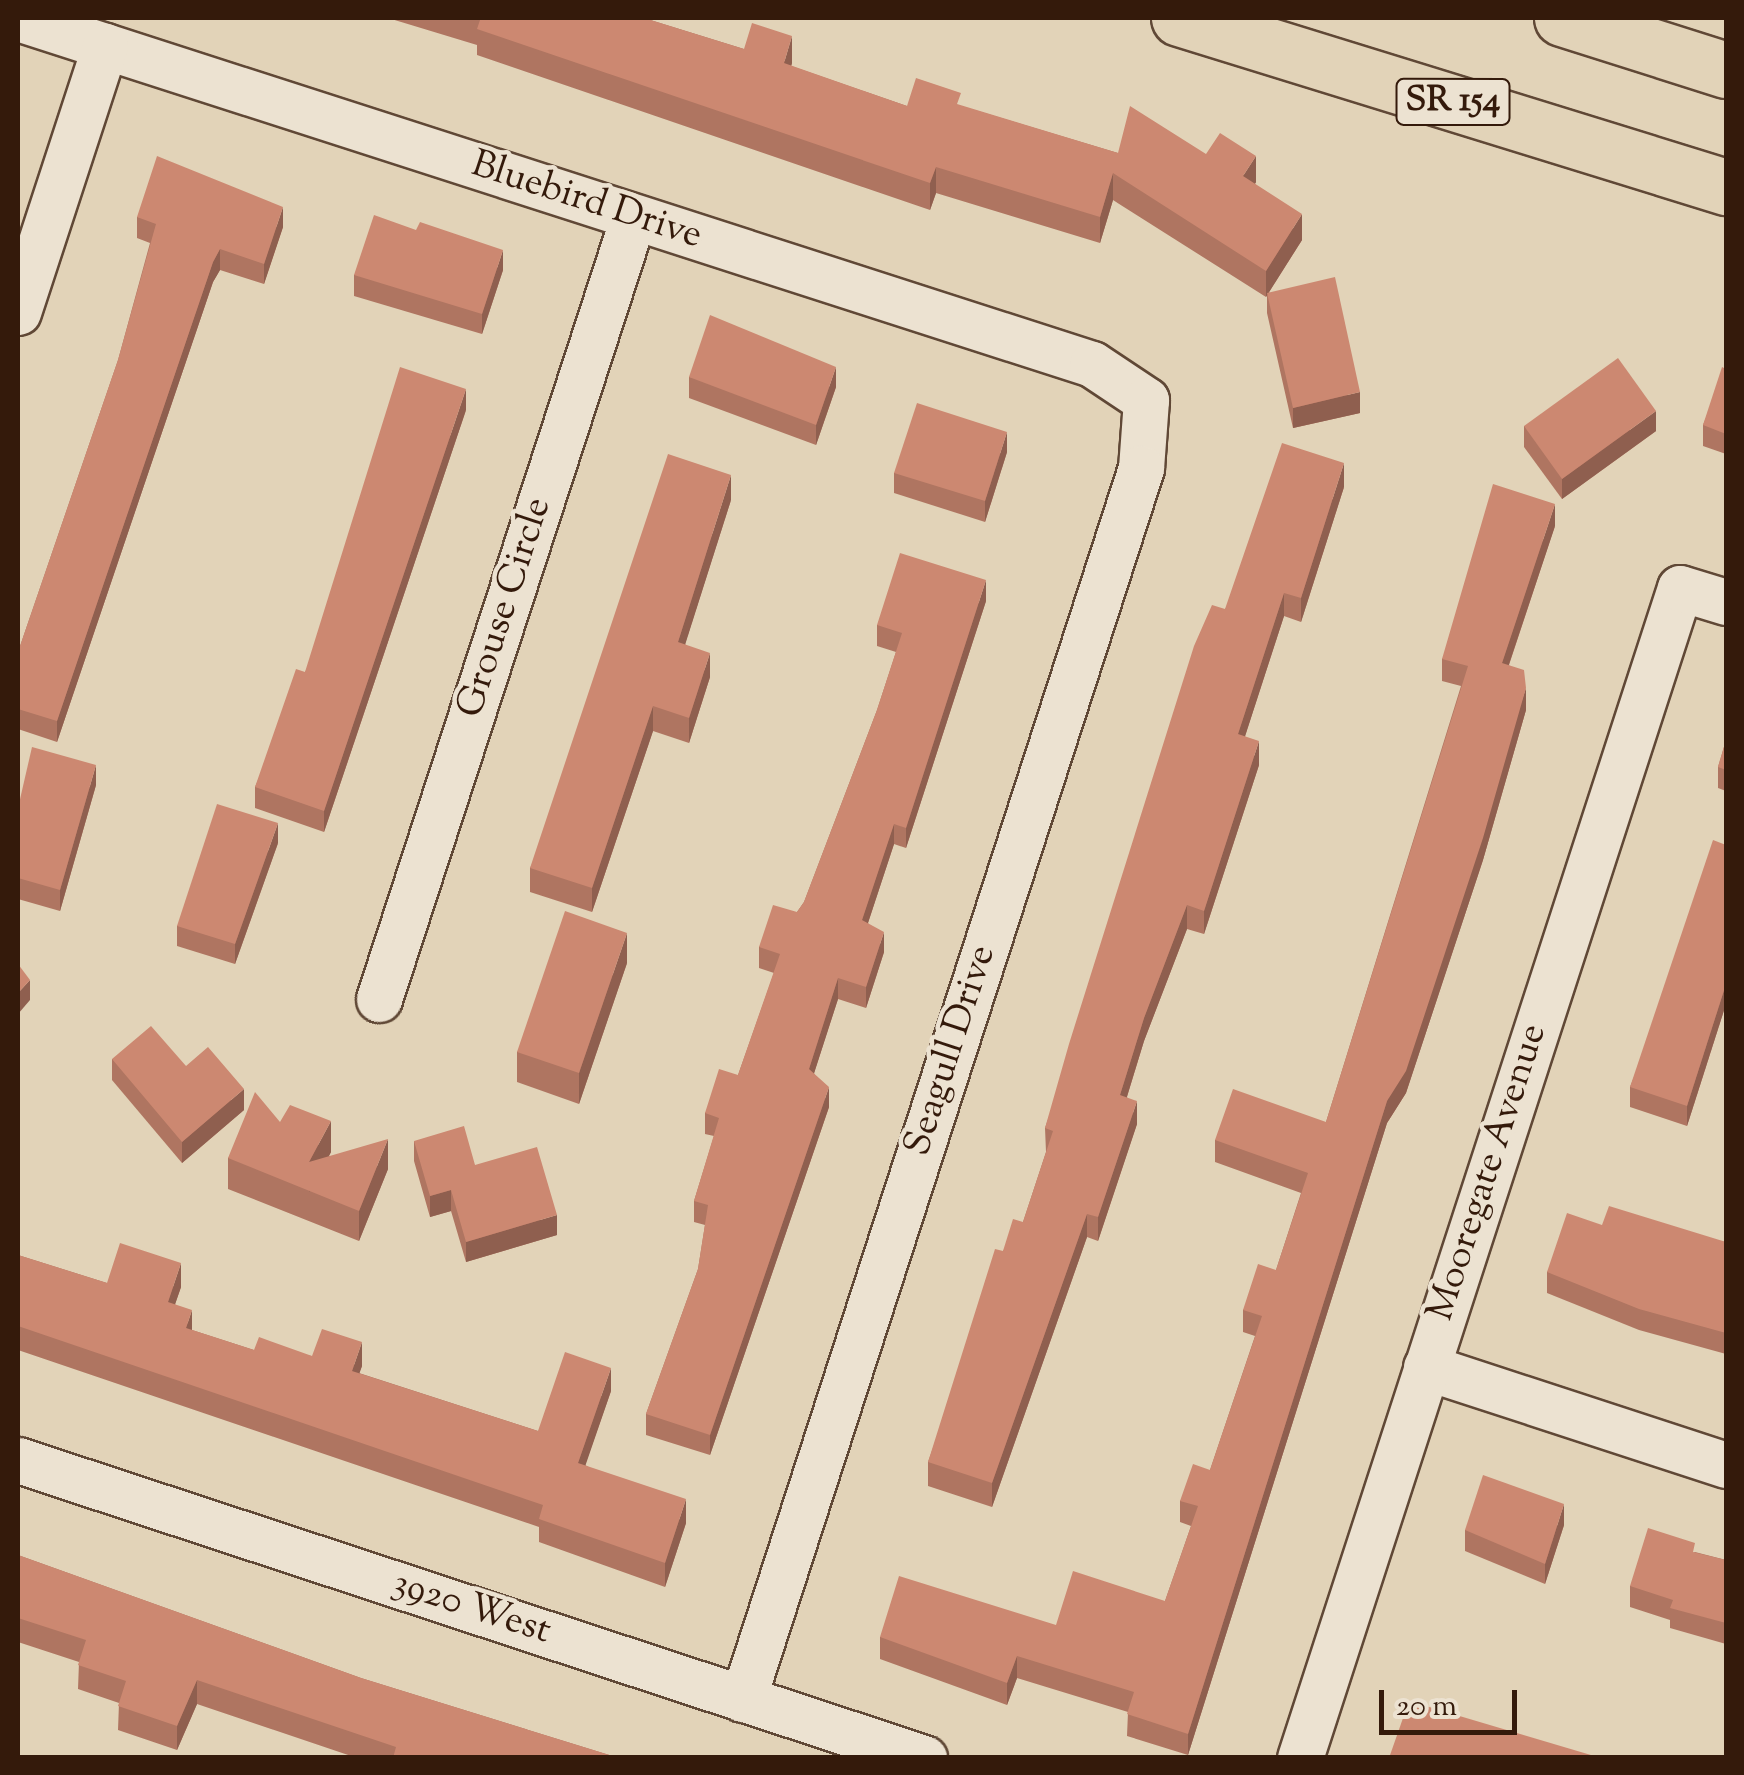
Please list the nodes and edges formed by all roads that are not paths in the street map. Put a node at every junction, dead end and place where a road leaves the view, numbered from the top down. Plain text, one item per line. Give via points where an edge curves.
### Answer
1 (18, 18) edge
2 (1178, 18) edge
3 (1562, 18) edge
4 (105, 46) junction
5 (1726, 70) edge
6 (1726, 188) edge
7 (632, 218) junction
8 (18, 312) edge
9 (1146, 400) joint
10 (1726, 602) edge
11 (380, 999) dead end
12 (1426, 1367) junction
13 (18, 1460) edge
14 (1726, 1465) edge
15 (743, 1699) junction
16 (924, 1758) edge
17 (1300, 1758) edge

1 - 4 street, Bluebird Drive
2 - 6 highway, SR 154
3 - 5 highway
4 - 7 street, Bluebird Drive
4 - 8 street
7 - 9 street, Bluebird Drive via 1092,364
7 - 11 street, Grouse Circle
9 - 15 street, Seagull Drive via 1141,468
10 - 12 street, Mooregate Avenue via 1680,588
12 - 14 street
12 - 17 street, Mooregate Avenue
13 - 15 street, 3920 West
15 - 16 street, 3920 West

